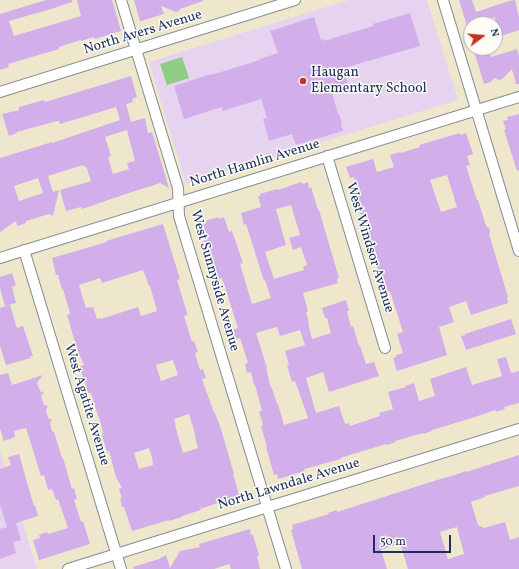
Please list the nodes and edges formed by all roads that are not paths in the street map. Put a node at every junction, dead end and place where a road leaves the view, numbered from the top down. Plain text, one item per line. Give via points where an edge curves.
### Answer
1 (121, 0) edge
2 (295, 0) edge
3 (443, 0) edge
4 (136, 50) junction
5 (0, 92) edge
6 (519, 97) edge
7 (476, 110) junction
8 (327, 156) junction
9 (178, 202) junction
10 (24, 250) junction
11 (519, 251) edge
12 (0, 258) edge
13 (385, 348) dead end
14 (519, 429) edge
15 (267, 507) junction
16 (116, 554) junction
17 (68, 569) edge
18 (121, 569) edge
19 (286, 569) edge

1 - 4 street, West Sunnyside Avenue
2 - 4 street, North Avers Avenue
3 - 7 street
4 - 5 street, North Avers Avenue
4 - 9 street, West Sunnyside Avenue via 178,188
6 - 7 street, North Hamlin Avenue
7 - 8 street, North Hamlin Avenue
7 - 11 street
8 - 9 street, North Hamlin Avenue
8 - 13 street, West Windsor Avenue
9 - 10 street, North Hamlin Avenue
9 - 15 street, West Sunnyside Avenue via 179,216
10 - 12 street, North Hamlin Avenue
10 - 16 street, West Agatite Avenue
14 - 15 street, North Lawndale Avenue
15 - 16 street, North Lawndale Avenue
15 - 19 street, West Sunnyside Avenue
16 - 17 street, North Lawndale Avenue
16 - 18 street, West Agatite Avenue

